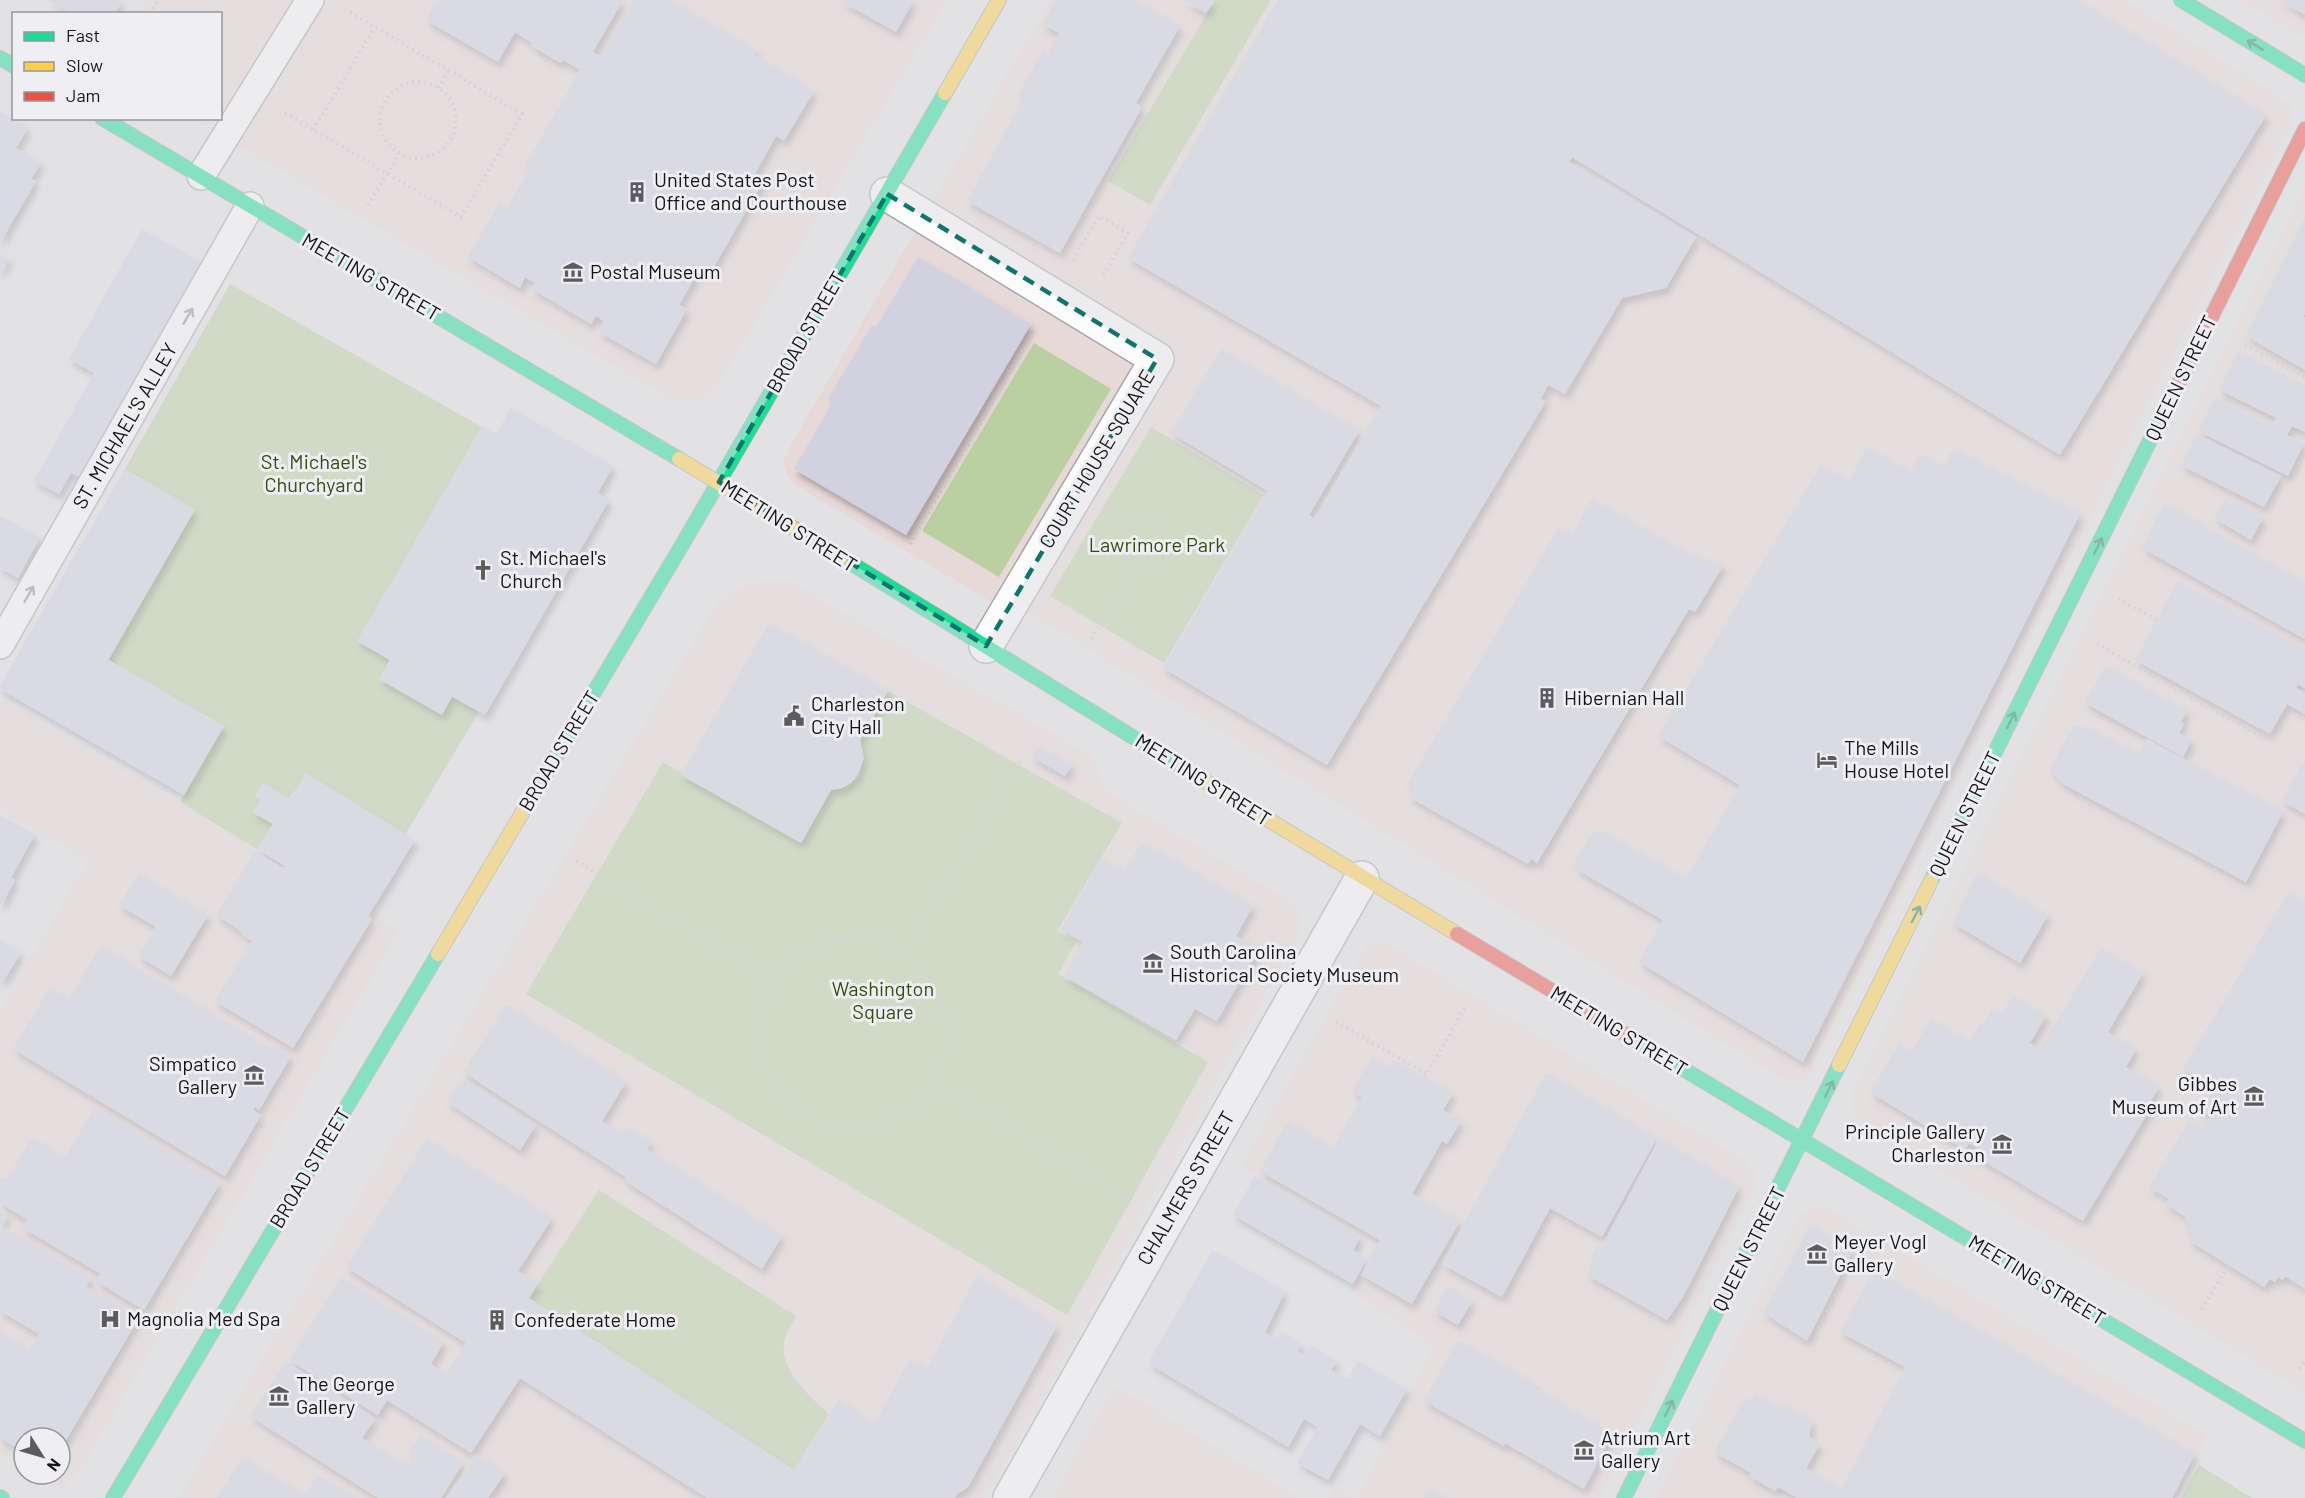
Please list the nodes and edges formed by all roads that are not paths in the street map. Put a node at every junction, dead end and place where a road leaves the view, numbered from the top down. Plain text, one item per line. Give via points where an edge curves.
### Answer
1 (310, 0) edge
2 (999, 0) edge
3 (2181, 0) edge
4 (2305, 75) edge
5 (105, 120) edge
6 (2305, 129) edge
7 (201, 176) junction
8 (887, 194) junction
9 (250, 206) junction
10 (719, 482) junction
11 (0, 645) edge
12 (986, 646) junction
13 (1362, 878) junction
14 (1803, 1141) junction
15 (2305, 1441) edge
16 (113, 1498) edge
17 (1010, 1498) edge
18 (1624, 1498) edge

1 - 7 lane
2 - 8 street, BROAD STREET
4 -> 3 street
5 - 7 street, MEETING STREET
14 -> 6 street, QUEEN STREET
7 - 9 street, MEETING STREET
8 - 10 street, BROAD STREET
8 - 12 street, COURT HOUSE SQUARE via 1157,359
9 - 10 street, MEETING STREET
11 -> 9 lane, ST. MICHAEL'S ALLEY
10 - 12 street, MEETING STREET
10 - 16 street, BROAD STREET
12 - 13 street, MEETING STREET
13 - 14 street, MEETING STREET
13 - 17 street, CHALMERS STREET
14 - 15 street, MEETING STREET
18 -> 14 street, QUEEN STREET

